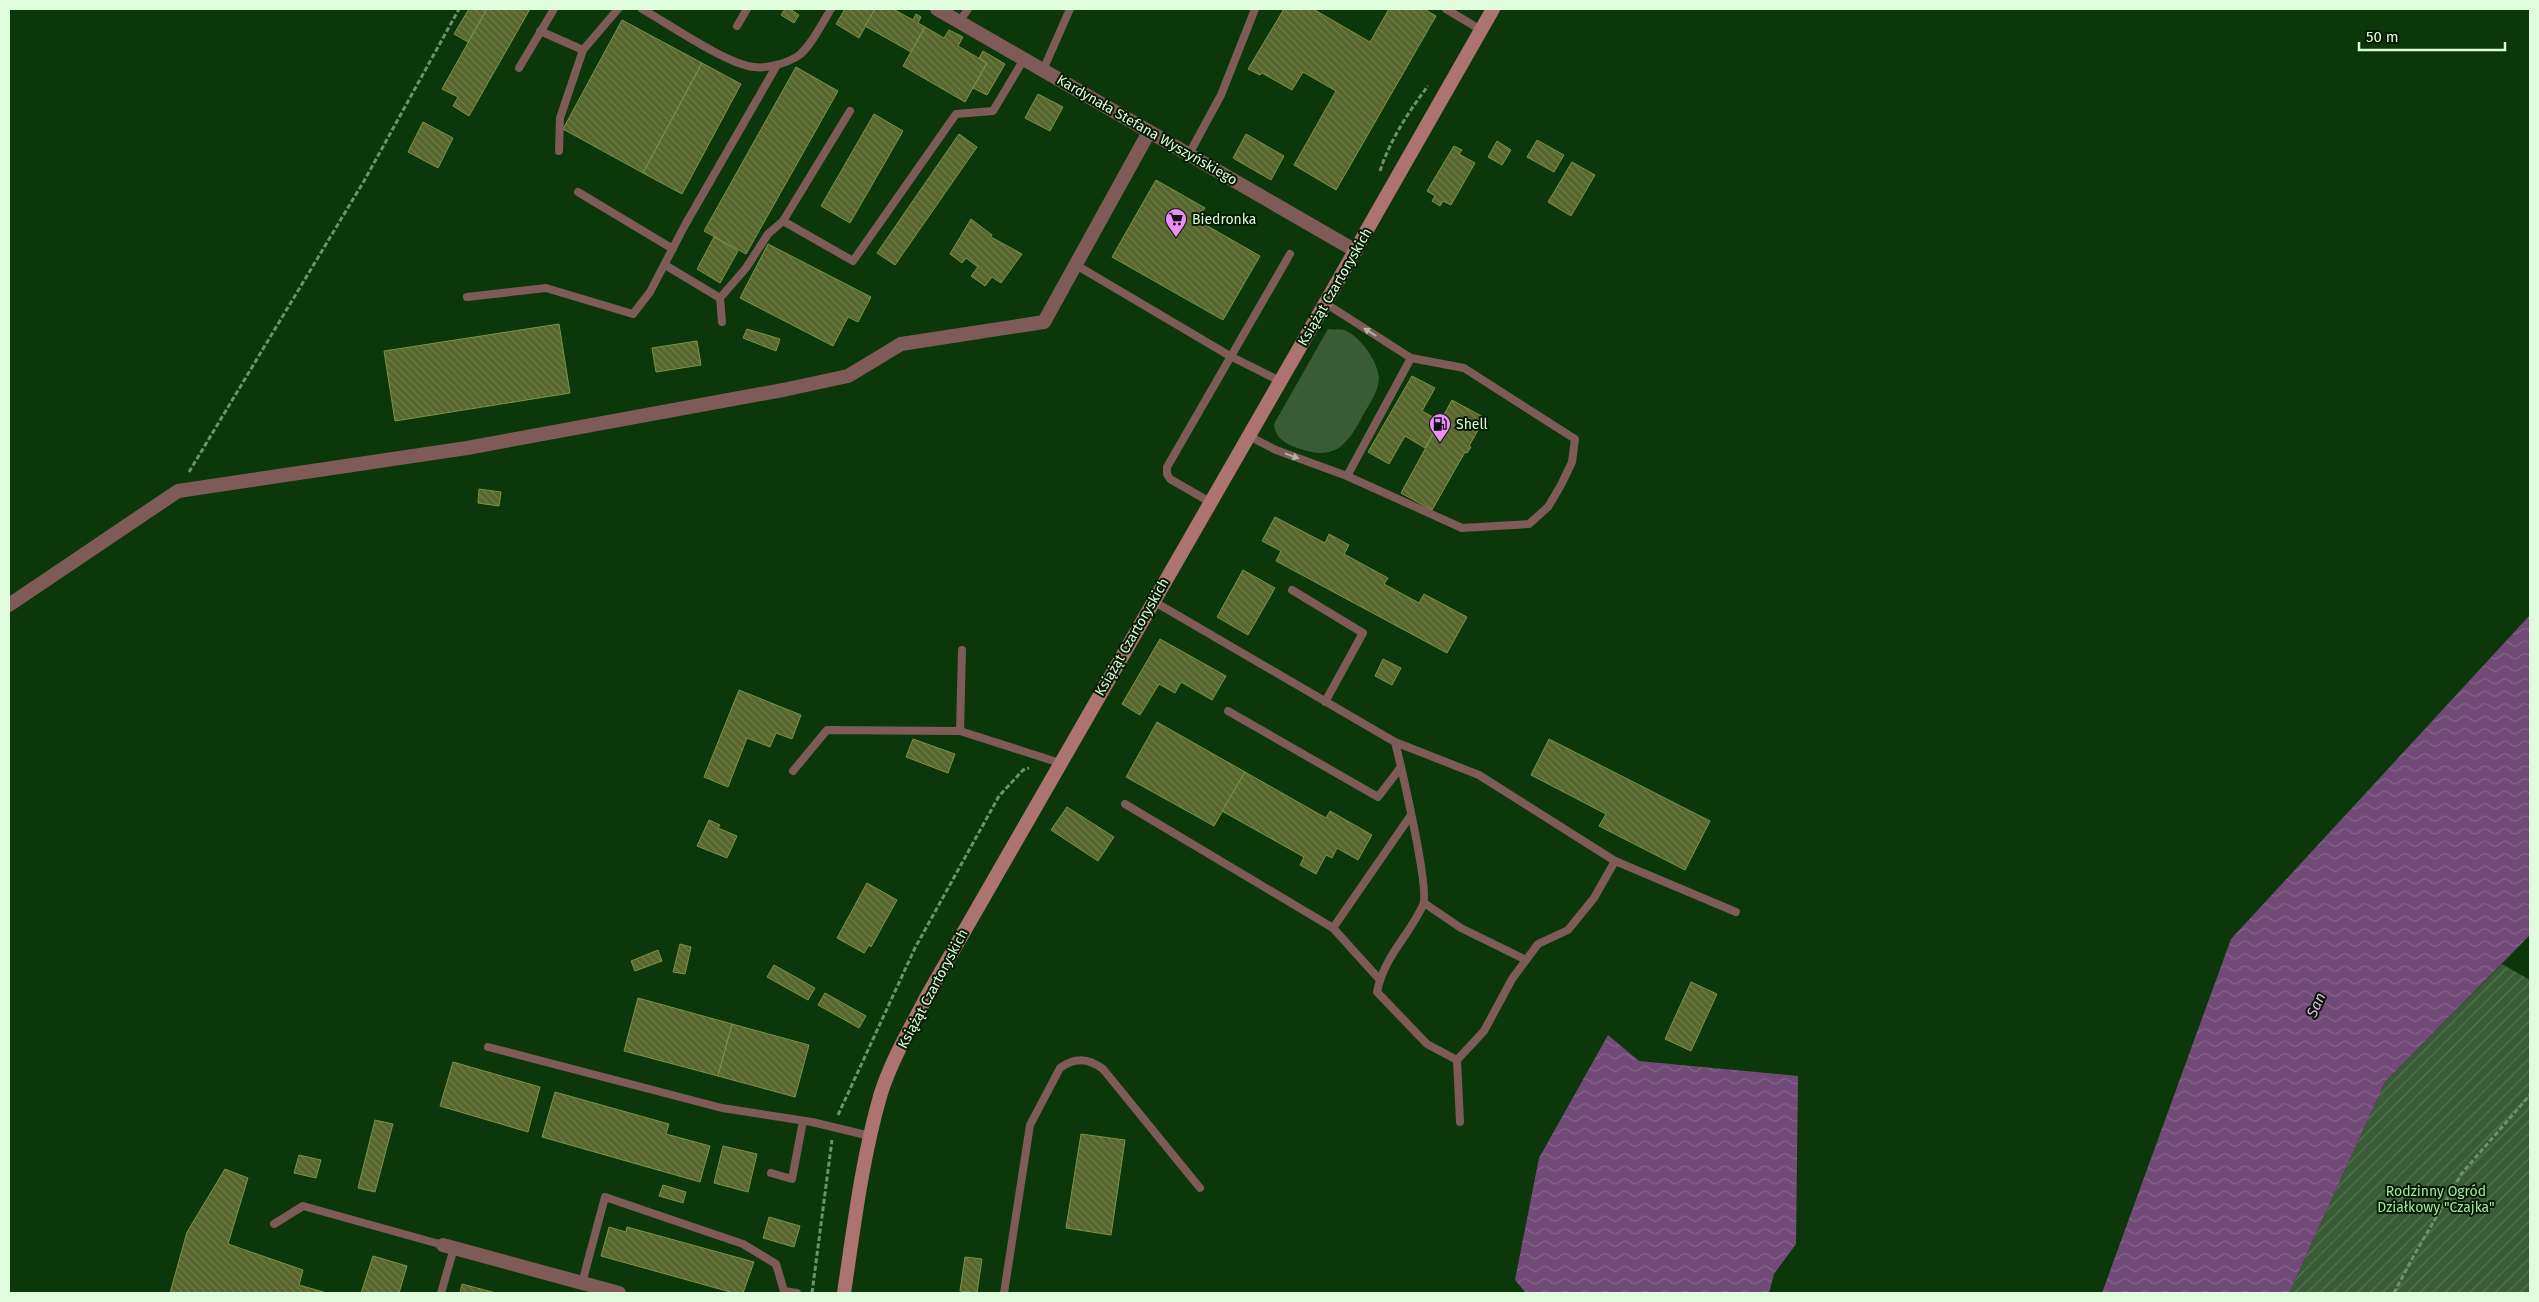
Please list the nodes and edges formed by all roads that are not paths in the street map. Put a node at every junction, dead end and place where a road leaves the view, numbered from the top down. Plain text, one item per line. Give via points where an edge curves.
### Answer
1 (554, 9) edge
2 (618, 9) edge
3 (642, 9) edge
4 (747, 9) edge
5 (831, 9) edge
6 (937, 9) edge
7 (968, 9) edge
8 (1070, 9) edge
9 (1255, 9) edge
10 (1446, 9) edge
11 (1493, 9) edge
12 (959, 22) junction
13 (737, 26) dead end
14 (1482, 30) junction
15 (540, 31) junction
16 (583, 50) junction
17 (1024, 59) junction
18 (777, 65) junction
19 (518, 68) dead end
20 (1043, 70) junction
21 (850, 112) dead end
22 (1149, 132) junction
23 (559, 151) dead end
24 (1189, 154) junction
25 (578, 192) dead end
26 (783, 221) junction
27 (673, 249) junction
28 (1356, 251) junction
29 (1290, 254) dead end
30 (664, 265) junction
31 (1076, 265) junction
32 (466, 297) dead end
33 (720, 298) junction
34 (1325, 303) junction
35 (722, 322) dead end
36 (1230, 356) junction
37 (1412, 358) junction
38 (1280, 381) junction
39 (1247, 436) junction
40 (1347, 476) junction
41 (1210, 502) junction
42 (1292, 590) dead end
43 (1153, 601) junction
44 (9, 605) edge
45 (962, 650) dead end
46 (1325, 702) junction
47 (1228, 711) dead end
48 (960, 730) junction
49 (1396, 742) junction
50 (1060, 762) junction
51 (1401, 767) junction
52 (793, 771) dead end
53 (1125, 804) dead end
54 (1411, 816) junction
55 (1615, 861) junction
56 (1424, 903) junction
57 (1736, 912) dead end
58 (1333, 928) junction
59 (1526, 960) junction
60 (1380, 980) junction
61 (488, 1047) dead end
62 (1457, 1060) junction
63 (804, 1121) junction
64 (1460, 1122) dead end
65 (870, 1136) junction
66 (771, 1173) dead end
67 (1200, 1188) dead end
68 (274, 1224) dead end
69 (448, 1247) junction
70 (582, 1283) junction
71 (441, 1293) edge
72 (619, 1293) edge
73 (797, 1293) edge
74 (844, 1293) edge
75 (1004, 1293) edge

1 - 15 lane
2 - 16 lane
3 - 18 lane via 731,61 755,68
4 - 13 lane
5 - 18 lane via 799,55
6 - 12 street, Kardynała Stefana Wyszyńskiego
7 - 12 lane
8 - 20 lane
9 - 24 lane via 1221,95
10 - 14 lane
11 - 14 main road, Książąt Czartoryskich
12 - 17 street, Kardynała Stefana Wyszyńskiego
14 - 28 main road, Książąt Czartoryskich
15 - 16 lane
15 - 19 lane
16 - 23 lane via 560,118
17 - 20 street, Kardynała Stefana Wyszyńskiego
17 - 26 lane via 993,110 956,114 853,261
18 - 27 lane
20 - 22 street, Kardynała Stefana Wyszyńskiego
21 - 26 lane
22 - 24 street, Kardynała Stefana Wyszyńskiego
22 - 31 street
24 - 28 street, Kardynała Stefana Wyszyńskiego
25 - 27 lane
26 - 33 lane via 768,234 746,268
27 - 30 lane
28 - 34 main road, Książąt Czartoryskich
29 - 36 lane
30 - 32 lane via 650,292 632,314 546,288
30 - 33 lane
31 - 36 lane
31 - 44 street via 1044,322 901,344 848,376 467,448 178,491
33 - 35 lane
37 -> 34 lane
34 - 38 main road, Książąt Czartoryskich
36 - 38 lane
36 - 41 lane via 1167,467 1170,479
37 - 40 lane
37 - 40 lane via 1464,368 1574,439 1572,462 1561,485 1548,507 1529,524 1462,528
38 - 39 main road, Książąt Czartoryskich
39 -> 40 lane
39 - 41 main road, Książąt Czartoryskich
41 - 43 main road, Książąt Czartoryskich
42 - 46 lane via 1363,633
43 - 46 lane
43 - 50 main road, Książąt Czartoryskich
45 - 48 lane
46 - 49 lane
47 - 51 lane via 1378,797
48 - 50 lane
48 - 52 lane via 827,730
49 - 51 lane
49 - 55 lane via 1478,775
50 - 65 main road, Książąt Czartoryskich via 906,1035 882,1092
51 - 54 lane
53 - 58 lane
54 - 56 lane
54 - 58 lane
55 - 57 lane
55 - 59 lane via 1594,898 1568,930 1538,944
56 - 59 lane via 1461,928
56 - 60 lane
58 - 60 lane
59 - 62 lane via 1484,1031
60 - 62 lane via 1377,992 1427,1044
61 - 63 lane via 722,1108
62 - 64 lane
63 - 65 lane
63 - 66 lane via 792,1179
65 - 74 main road, Książąt Czartoryskich
67 - 75 lane via 1103,1069 1086,1060 1068,1062 1060,1068 1030,1125
68 - 69 lane via 303,1206
69 - 70 street
69 - 71 lane
70 - 72 street
70 - 73 lane via 605,1197 743,1244 776,1264 784,1291

